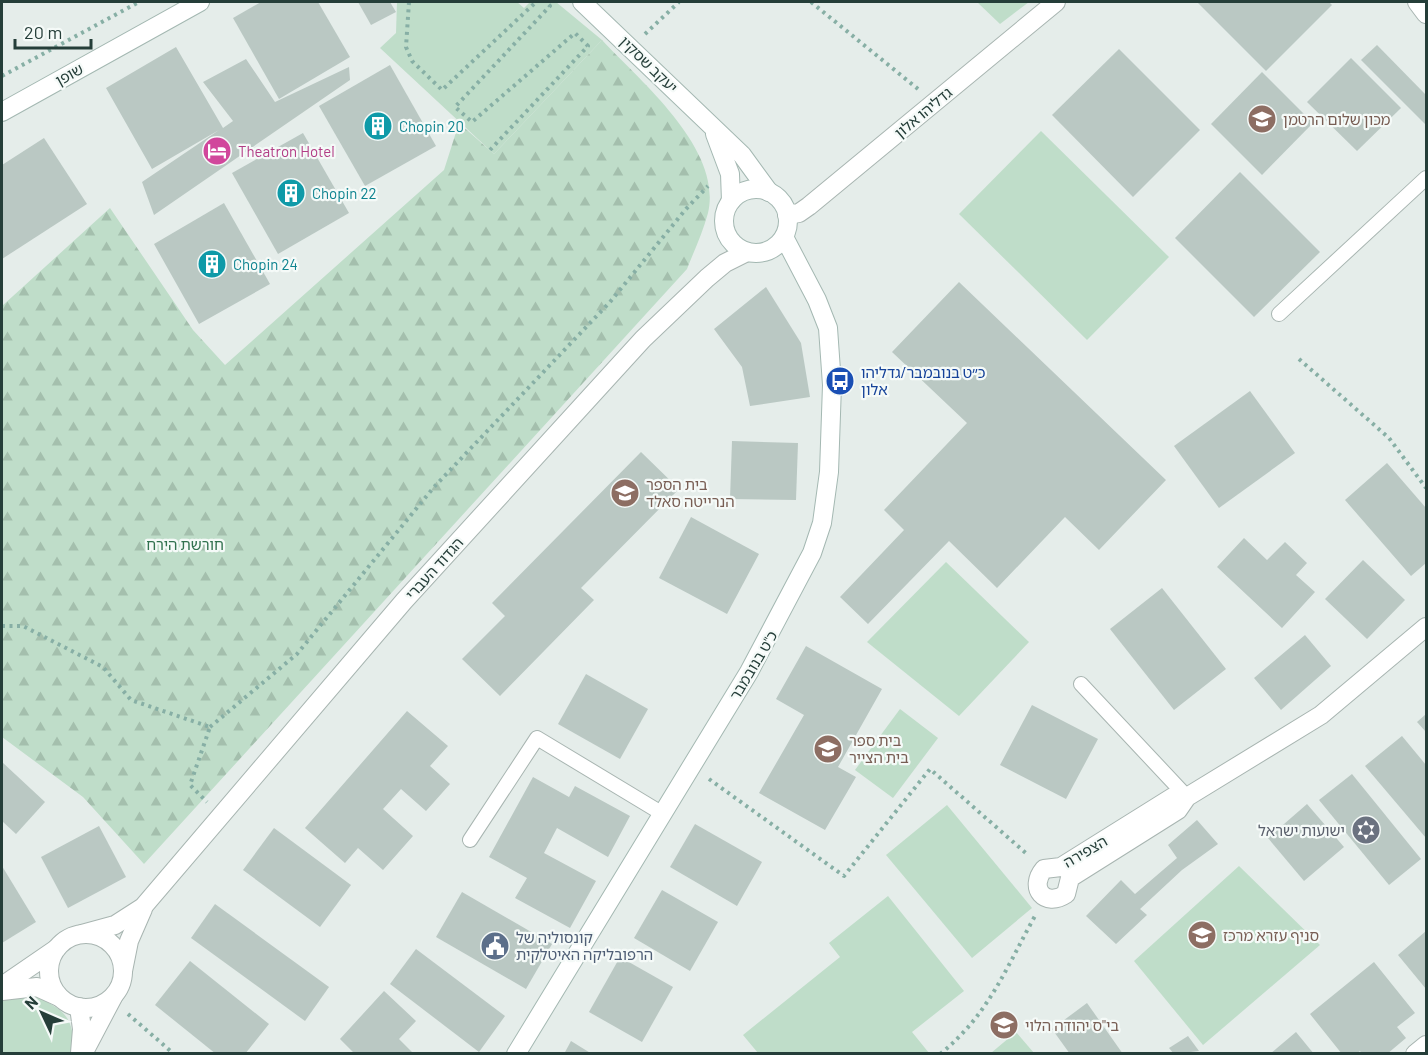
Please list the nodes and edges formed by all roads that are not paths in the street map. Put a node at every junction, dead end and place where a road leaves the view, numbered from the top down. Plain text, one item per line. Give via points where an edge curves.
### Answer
1 (200, 2) edge
2 (582, 2) edge
3 (1056, 2) edge
4 (1417, 2) edge
5 (1426, 14) edge
6 (2, 112) edge
7 (713, 130) junction
8 (1426, 178) edge
9 (769, 192) junction
10 (731, 201) junction
11 (787, 215) junction
12 (784, 237) junction
13 (747, 252) junction
14 (1279, 314) dead end
15 (1426, 627) edge
16 (1081, 684) dead end
17 (1187, 797) junction
18 (663, 814) junction
19 (470, 840) dead end
20 (143, 907) junction
21 (82, 934) junction
22 (56, 950) junction
23 (118, 985) junction
24 (2, 988) edge
25 (59, 997) junction
26 (79, 1007) junction
27 (1426, 1045) edge
28 (81, 1053) edge
29 (516, 1053) edge
30 (1415, 1053) edge

1 - 6 street, שופן
2 - 7 street, יעקב שסקין
3 - 11 street, גדליהו אלון via 809,206
4 - 5 street
7 - 9 street, יעקב שסקין via 742,155
7 - 10 street, יעקב שסקין via 730,174
8 - 14 lane
9 - 10 street via 748,190
9 - 11 street via 777,197
10 - 13 street via 724,220 725,230 737,248
11 - 12 street
12 - 13 street via 767,251
12 - 18 street, כ"ט בנובמבר via 828,328 831,432 822,523 812,553 775,627
13 - 20 street, הגדוד העברי via 725,263 643,339 404,601
15 - 17 street, הצפירה via 1321,715
16 - 17 lane
17 - 17 street, הצפירה via 1178,810 1070,878 1066,894 1058,899 1046,897 1037,885 1044,869 1061,867 1173,797
18 - 19 lane via 537,738
18 - 29 street, כ"ט בנובמבר
20 - 21 street, הגדוד העברי via 115,925
20 - 23 street, הגדוד העברי
21 - 22 street via 65,940
21 - 23 street via 106,941 120,959
22 - 24 street
22 - 25 street via 49,974
23 - 26 street via 104,1003
23 - 28 street, הגדוד העברי
24 - 25 street via 37,987
25 - 26 street
26 - 28 street
27 - 30 street

